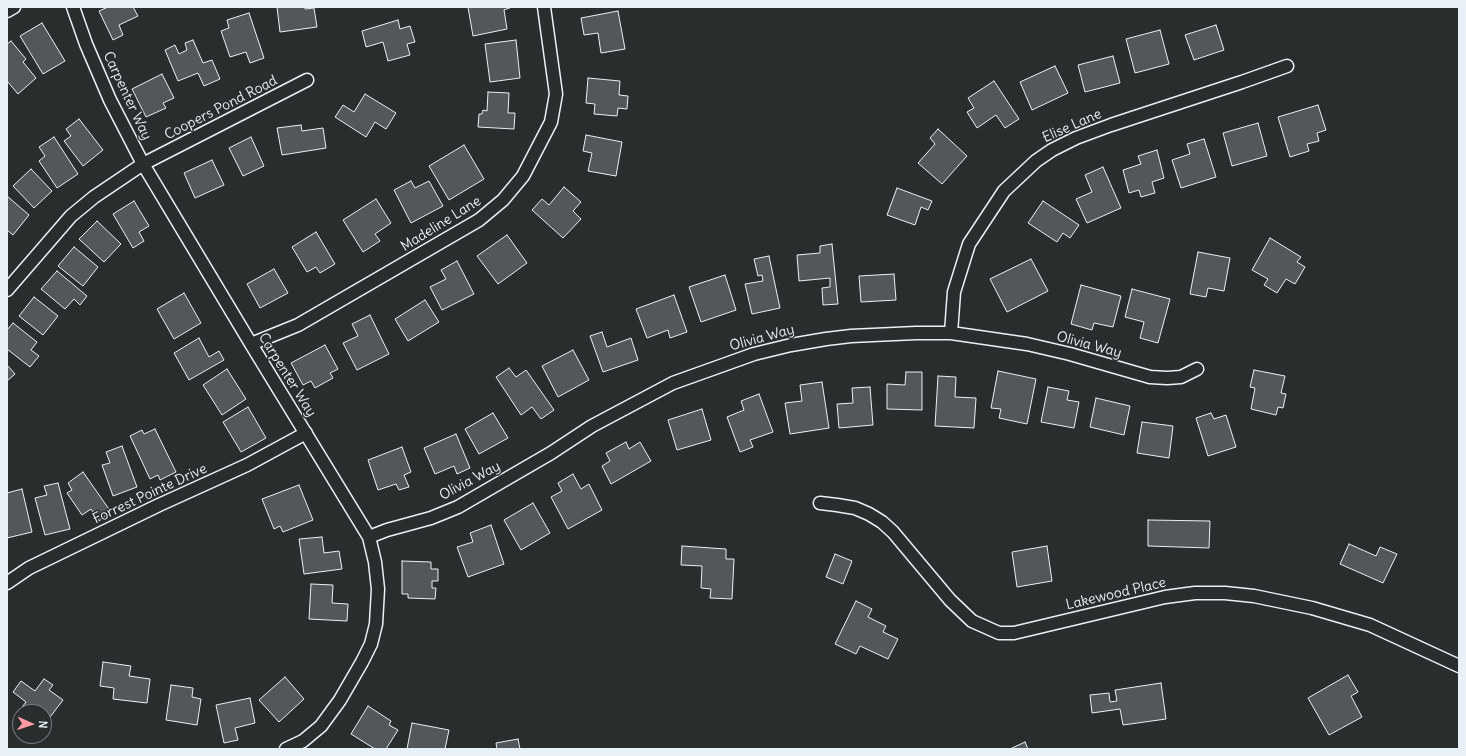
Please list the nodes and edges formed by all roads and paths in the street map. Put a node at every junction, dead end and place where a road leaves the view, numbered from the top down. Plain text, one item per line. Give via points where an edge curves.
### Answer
1 (14, 7) edge
2 (73, 7) edge
3 (544, 7) edge
4 (7, 11) edge
5 (1287, 66) dead end
6 (307, 80) dead end
7 (143, 164) junction
8 (7, 290) edge
9 (951, 333) junction
10 (250, 344) junction
11 (1198, 369) dead end
12 (306, 433) junction
13 (820, 503) dead end
14 (369, 537) junction
15 (7, 583) edge
16 (1459, 666) edge
17 (307, 745) edge
18 (286, 749) edge

1 - 4 street
2 - 7 street, Carpenter Way via 110,100
3 - 10 street, Madeline Lane via 556,94 550,122 523,176 503,200 479,220 298,325
5 - 9 street, Elise Lane via 1083,135 1036,161 1004,191 969,244 954,292
6 - 7 street, Coopers Pond Road
7 - 8 street, Coopers Pond Road via 71,216
7 - 10 street, Carpenter Way
9 - 11 street, Olivia Way via 1027,344 1150,376 1181,376
9 - 14 street, Olivia Way via 885,334 826,339 772,349 720,366 673,383 644,398 592,426 458,507
10 - 12 street, Carpenter Way
12 - 14 street, Carpenter Way
12 - 15 street, Forrest Pointe Drive via 247,465 29,568
13 - 16 street, Lakewood Place via 855,508 882,522 950,600 972,621 999,633 1014,633 1165,597 1225,593 1312,608 1370,625
14 - 17 street, Carpenter Way via 378,589 371,644 340,700
17 - 18 street, Carpenter Way

